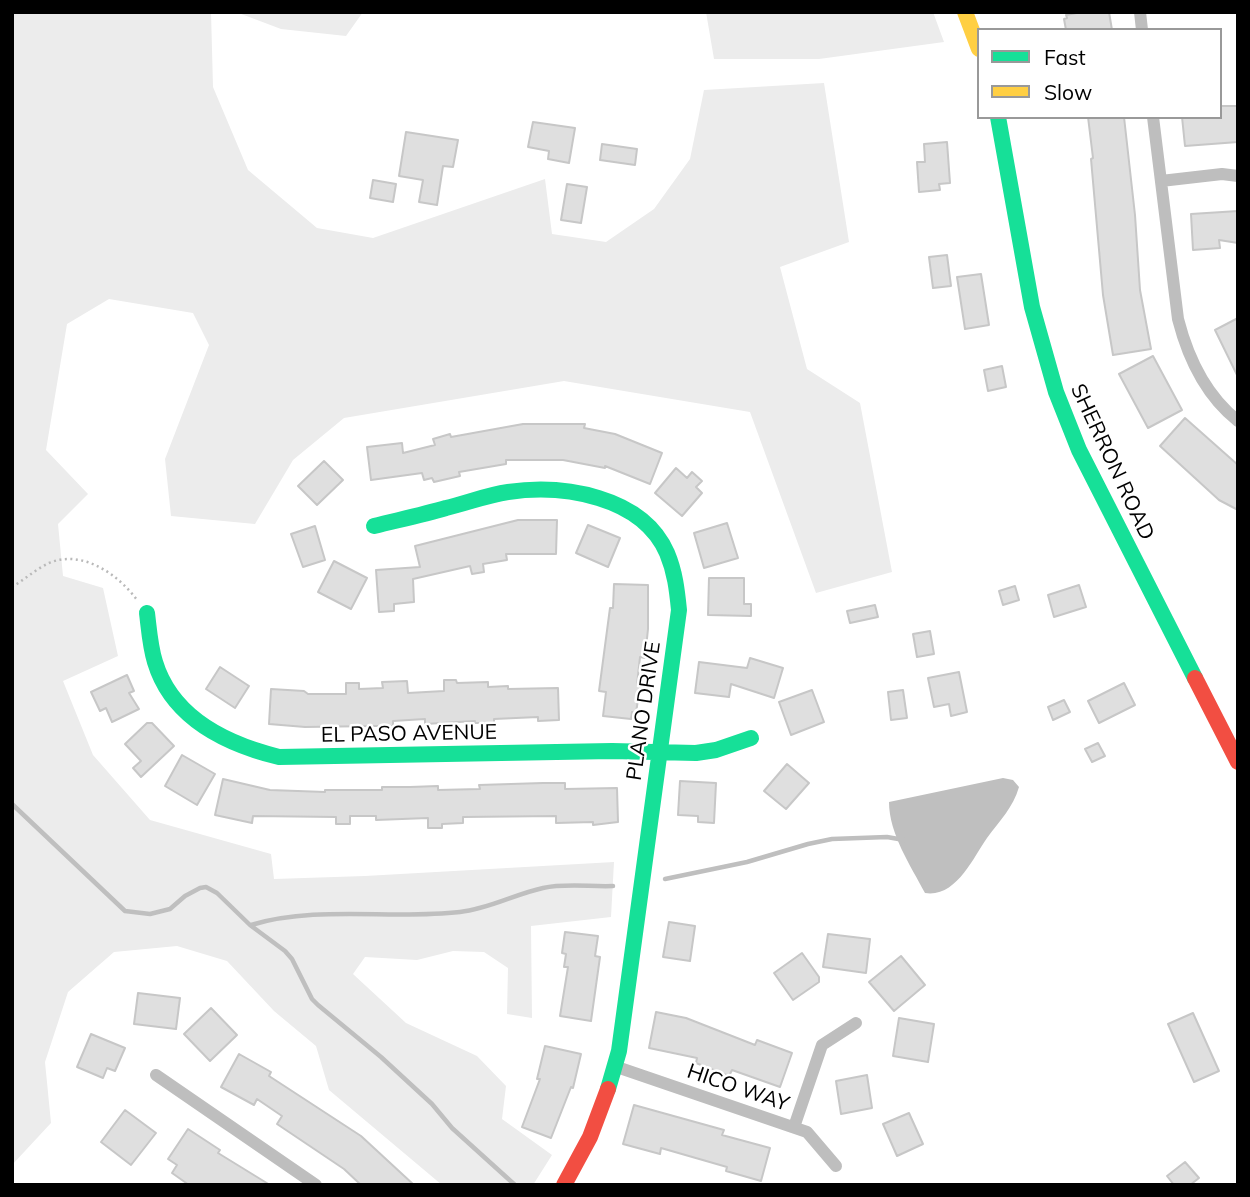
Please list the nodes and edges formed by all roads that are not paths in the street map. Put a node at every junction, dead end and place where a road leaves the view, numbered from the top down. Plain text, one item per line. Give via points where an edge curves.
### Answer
1 (965, 12) edge
2 (977, 44) edge
3 (998, 119) edge
4 (1153, 119) edge
5 (1238, 176) edge
6 (1161, 181) junction
7 (1238, 421) edge
8 (374, 526) dead end
9 (147, 613) road end
10 (751, 738) dead end
11 (660, 752) junction
12 (1238, 762) edge
13 (856, 1023) dead end
14 (614, 1066) junction
15 (156, 1075) dead end
16 (794, 1127) junction
17 (836, 1166) dead end
18 (316, 1185) edge
19 (565, 1185) edge

1 - 2 street
3 - 12 street, SHERRON ROAD via 1049,374 1079,450
4 - 6 street
5 - 6 street
6 - 7 street via 1185,347 1195,370
8 - 11 street, PLANO DRIVE via 518,491 597,498 631,511 666,548 679,594
9 - 11 street, EL PASO AVENUE via 161,677 175,698 211,733 254,752 298,757
10 - 11 street, EL PASO AVENUE via 706,752
11 - 14 street, PLANO DRIVE
13 - 16 street via 822,1045
14 - 16 street, HICO WAY
14 - 19 street, PLANO DRIVE via 602,1107
15 - 18 street
16 - 17 street, HICO WAY via 807,1132

